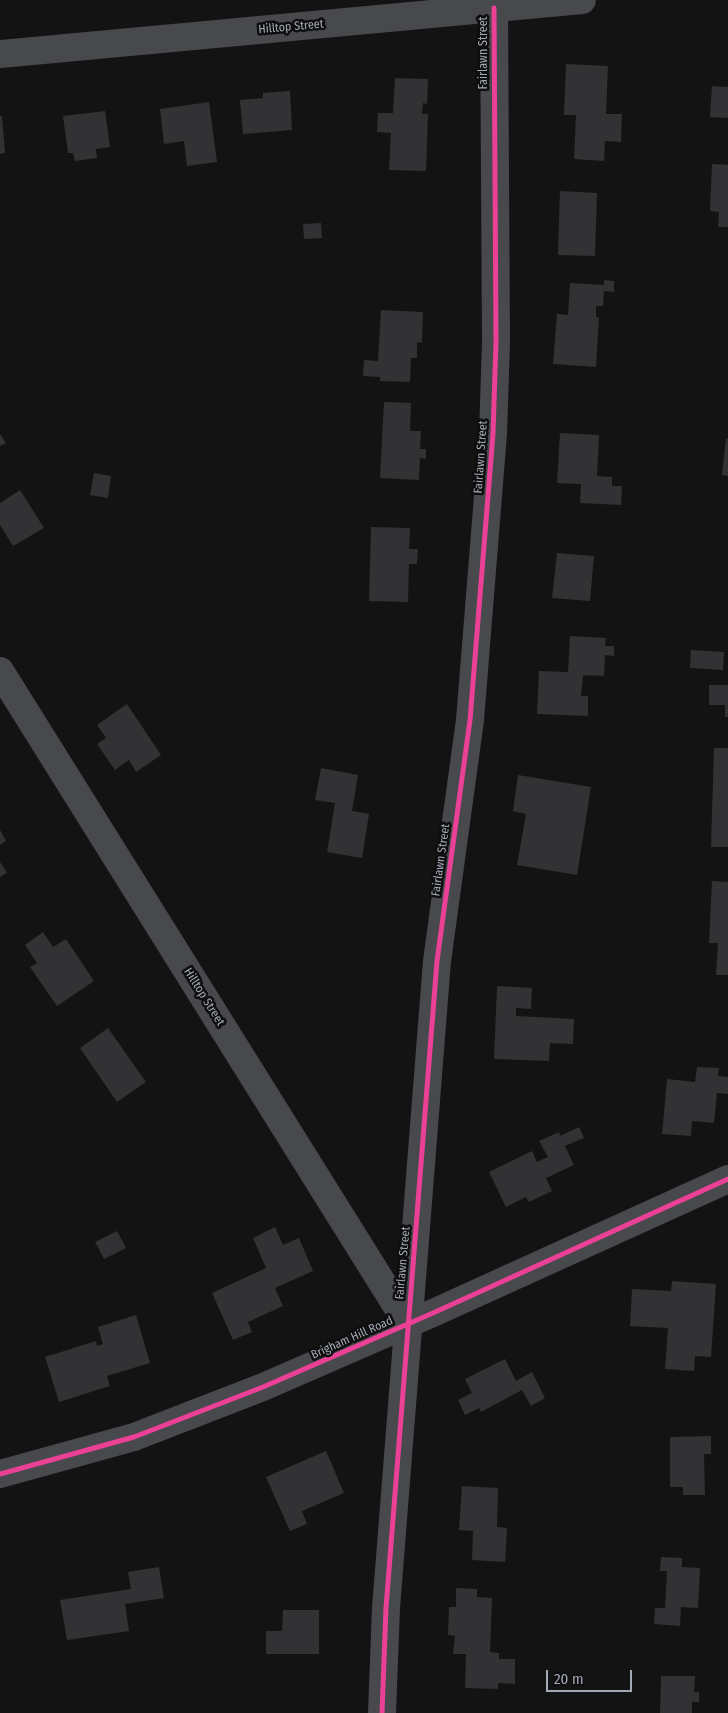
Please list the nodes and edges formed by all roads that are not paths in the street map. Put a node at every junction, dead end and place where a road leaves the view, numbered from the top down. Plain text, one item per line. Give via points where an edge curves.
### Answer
1 (582, 0) edge
2 (494, 8) junction
3 (0, 54) edge
4 (0, 671) edge
5 (728, 1179) edge
6 (408, 1324) junction
7 (0, 1474) edge
8 (382, 1713) edge

1 - 2 street, Hilltop Street
2 - 3 street, Hilltop Street
2 - 6 street, Fairlawn Street via 496,342 493,434 470,720 437,961
4 - 6 street, Hilltop Street
5 - 6 street, Brigham Hill Road
6 - 7 street, Brigham Hill Road via 269,1385 156,1428
6 - 8 street, Fairlawn Street via 386,1608

